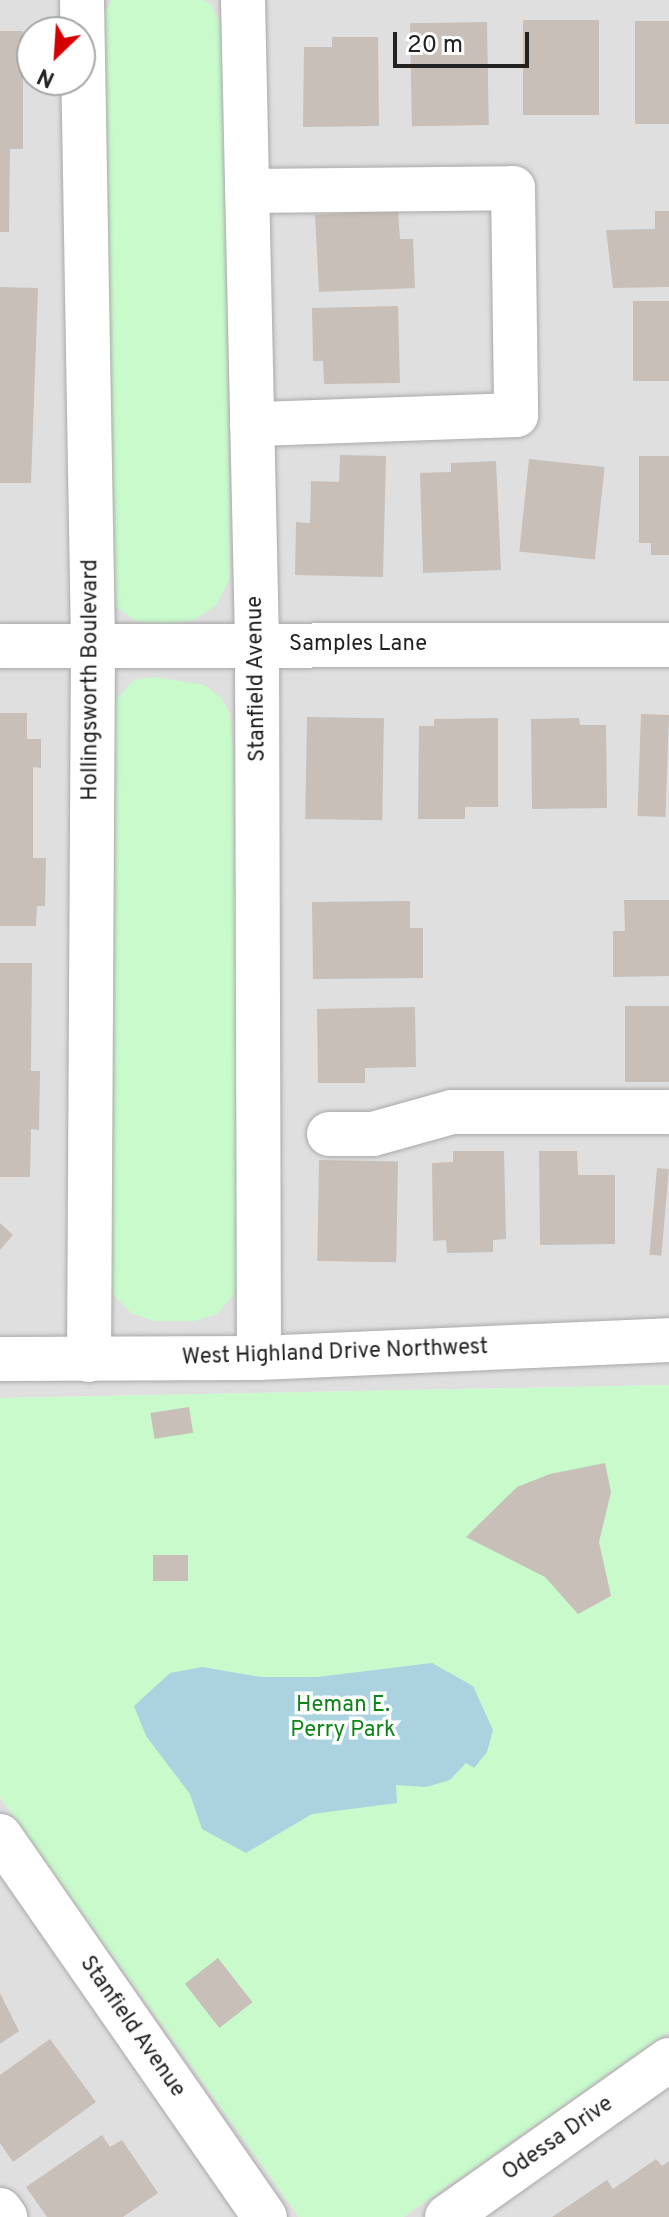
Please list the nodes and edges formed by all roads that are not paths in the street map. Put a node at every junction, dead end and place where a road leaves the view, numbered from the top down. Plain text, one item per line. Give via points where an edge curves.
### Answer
1 (82, 0) edge
2 (243, 0) edge
3 (247, 191) junction
4 (252, 424) junction
5 (257, 644) junction
6 (93, 645) junction
7 (669, 645) edge
8 (0, 646) edge
9 (669, 1112) edge
10 (329, 1134) dead end
11 (669, 1340) edge
12 (259, 1358) junction
13 (0, 1359) edge
14 (89, 1360) junction
15 (3, 1849) edge
16 (669, 2060) edge
17 (0, 2210) edge
18 (5, 2217) edge
19 (265, 2217) edge
20 (447, 2217) edge

1 - 6 street, Hollingsworth Boulevard
2 - 3 street, Stanfield Avenue
3 - 4 street, Stanfield Avenue
3 - 4 street via 513,188 516,415
4 - 5 street, Stanfield Avenue
5 - 6 street, Samples Lane
5 - 7 street, Samples Lane
5 - 12 street, Stanfield Avenue
6 - 8 street, Samples Lane
6 - 14 street, Hollingsworth Boulevard
9 - 10 street via 452,1112 373,1134
11 - 12 street, West Highland Drive Northwest
12 - 14 street, West Highland Drive Northwest
13 - 14 street, West Highland Drive Northwest
15 - 19 street, Stanfield Avenue
16 - 20 street, Odessa Drive
17 - 18 street

